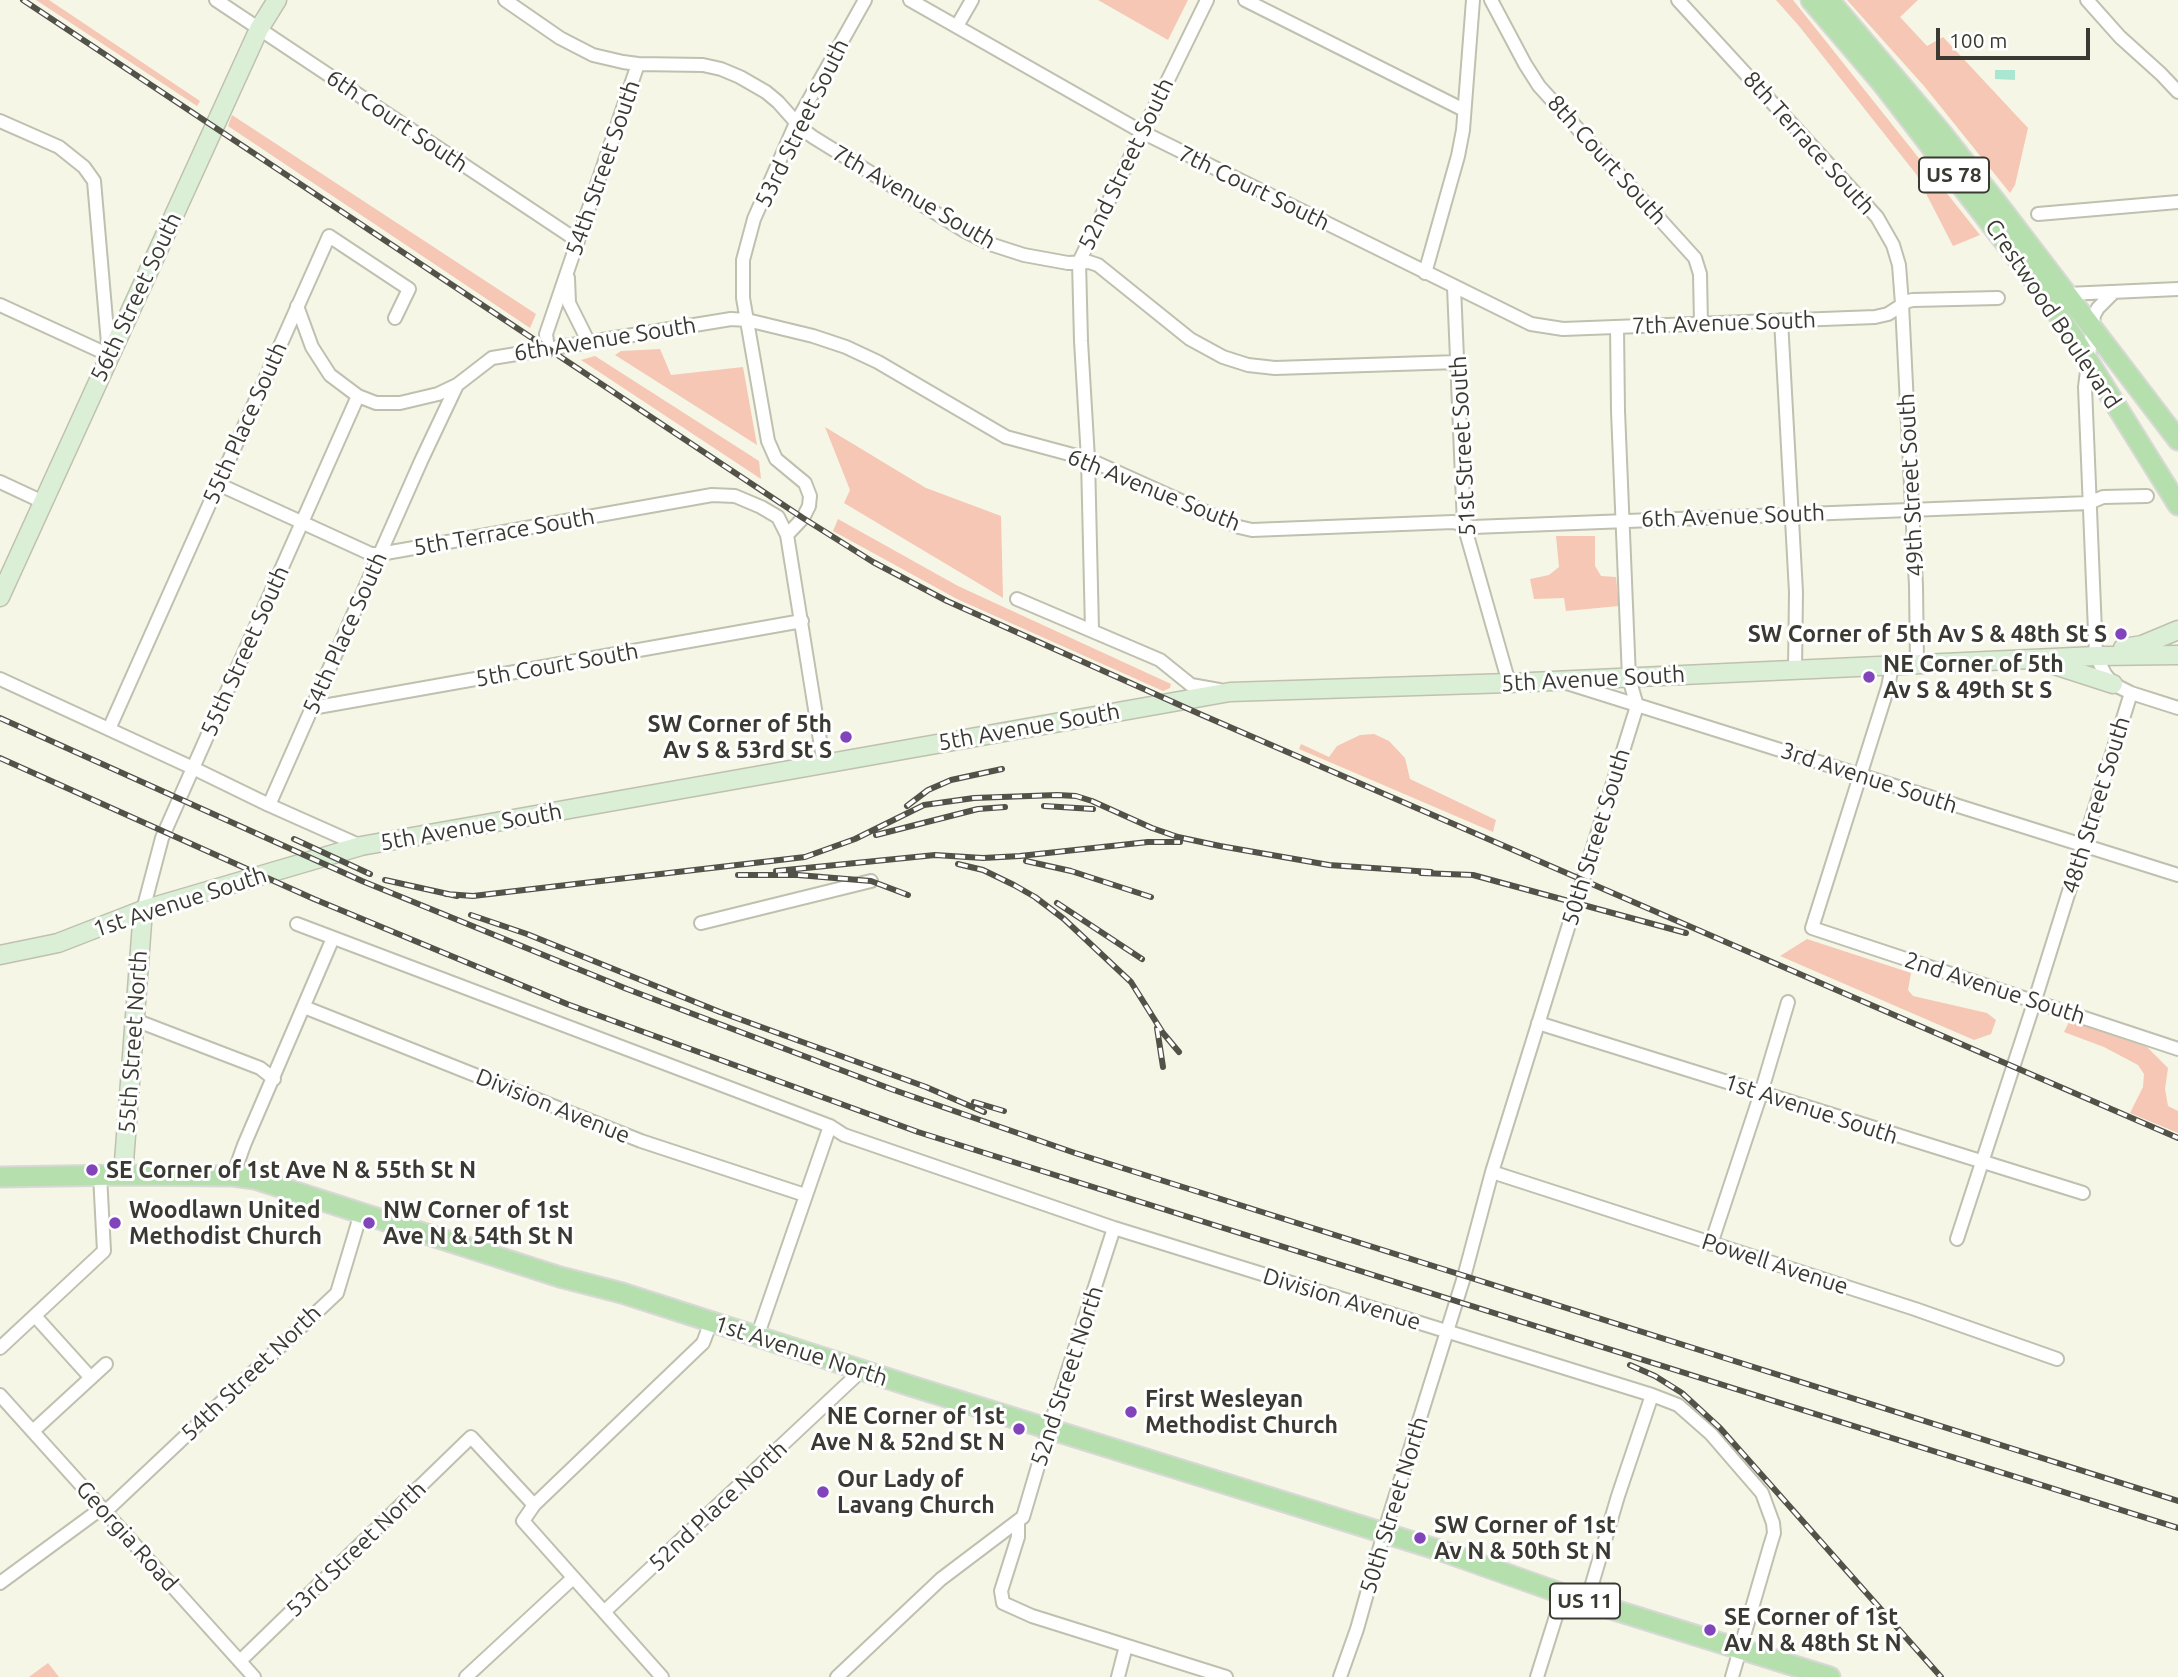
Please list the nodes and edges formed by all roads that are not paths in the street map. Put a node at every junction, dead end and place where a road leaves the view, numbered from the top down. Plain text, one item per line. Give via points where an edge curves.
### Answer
1 (216, 0) edge
2 (276, 0) edge
3 (505, 0) edge
4 (865, 0) edge
5 (910, 0) edge
6 (972, 0) edge
7 (1207, 0) edge
8 (1245, 0) edge
9 (1473, 0) edge
10 (1491, 0) edge
11 (1678, 0) edge
12 (1811, 0) edge
13 (1829, 0) edge
14 (2087, 0) edge
15 (957, 26) junction
16 (259, 29) junction
17 (638, 64) junction
18 (2178, 92) edge
19 (1464, 110) junction
20 (0, 121) edge
21 (796, 123) junction
22 (1142, 132) junction
23 (2178, 202) edge
24 (2038, 214) dead end
25 (578, 241) junction
26 (1079, 262) junction
27 (568, 271) junction
28 (1425, 273) junction
29 (1454, 287) junction
30 (2178, 289) edge
31 (2114, 292) junction
32 (2067, 294) junction
33 (1998, 298) dead end
34 (1902, 304) junction
35 (0, 305) edge
36 (297, 306) junction
37 (394, 318) dead end
38 (747, 320) junction
39 (1781, 320) junction
40 (1701, 324) junction
41 (1617, 327) junction
42 (2092, 327) junction
43 (589, 343) junction
44 (548, 350) junction
45 (109, 355) junction
46 (2087, 358) junction
47 (1458, 362) junction
48 (457, 385) junction
49 (358, 396) junction
50 (2178, 440) edge
51 (1088, 459) junction
52 (0, 482) edge
53 (218, 484) junction
54 (2147, 496) dead end
55 (43, 502) junction
56 (2089, 503) junction
57 (2178, 505) edge
58 (1911, 509) junction
59 (1791, 514) junction
60 (1623, 520) junction
61 (303, 522) junction
62 (1464, 525) junction
63 (787, 535) junction
64 (380, 554) junction
65 (0, 597) edge
66 (1017, 600) dead end
67 (802, 621) junction
68 (2178, 624) edge
69 (1092, 630) junction
70 (2170, 634) edge
71 (2178, 655) edge
72 (2098, 657) junction
73 (2038, 660) junction
74 (1917, 665) junction
75 (1892, 666) junction
76 (1796, 670) junction
77 (1629, 678) junction
78 (0, 679) edge
79 (1560, 681) junction
80 (1509, 683) junction
81 (2113, 684) junction
82 (1230, 692) junction
83 (2131, 694) junction
84 (1637, 706) junction
85 (312, 708) junction
86 (2178, 708) edge
87 (109, 729) junction
88 (824, 765) junction
89 (193, 768) junction
90 (1861, 776) junction
91 (269, 806) junction
92 (361, 846) junction
93 (2083, 846) junction
94 (2178, 875) edge
95 (872, 881) dead end
96 (143, 910) junction
97 (701, 923) dead end
98 (297, 924) dead end
99 (333, 938) junction
100 (0, 955) edge
101 (2035, 1000) junction
102 (1788, 1002) dead end
103 (304, 1007) junction
104 (135, 1020) junction
105 (1538, 1023) junction
106 (2178, 1049) edge
107 (274, 1079) junction
108 (1761, 1093) junction
109 (830, 1126) junction
110 (1982, 1163) junction
111 (1492, 1172) junction
112 (100, 1175) junction
113 (124, 1175) junction
114 (233, 1176) junction
115 (0, 1177) edge
116 (2083, 1194) dead end
117 (805, 1195) junction
118 (361, 1213) junction
119 (1114, 1228) junction
120 (1957, 1239) dead end
121 (1711, 1244) junction
122 (35, 1316) junction
123 (710, 1322) junction
124 (1448, 1332) junction
125 (757, 1337) junction
126 (0, 1348) edge
127 (2057, 1359) dead end
128 (106, 1364) dead end
129 (862, 1370) junction
130 (91, 1378) junction
131 (0, 1395) edge
132 (1652, 1395) junction
133 (1049, 1429) junction
134 (33, 1431) junction
135 (534, 1505) junction
136 (104, 1510) junction
137 (1018, 1523) junction
138 (1384, 1533) junction
139 (573, 1578) junction
140 (0, 1583) edge
141 (1563, 1594) junction
142 (1587, 1601) junction
143 (604, 1612) junction
144 (1126, 1646) junction
145 (1740, 1649) junction
146 (240, 1661) junction
147 (254, 1677) edge
148 (466, 1677) edge
149 (662, 1677) edge
150 (837, 1677) edge
151 (1118, 1677) edge
152 (1226, 1677) edge
153 (1340, 1677) edge
154 (1537, 1677) edge
155 (1732, 1677) edge
156 (1830, 1677) edge

1 - 16 street, 6th Court South
2 - 16 street, 56th Street South
3 - 17 street, 7th Avenue South via 582,50
4 - 21 street, 53rd Street South
5 - 15 street, 7th Court South
6 - 15 street
7 - 22 street, 52nd Street South
8 - 19 street
9 - 19 street
10 - 40 street, 8th Court South via 1539,86 1695,258 1700,274
11 - 34 street, 8th Terrace South via 1877,217 1896,255
12 - 46 main road, Crestwood Boulevard / US 78 via 2018,258
13 - 32 main road, Crestwood Boulevard / US 78 via 1940,131
14 - 18 street
15 - 22 street, 7th Court South
16 - 25 street, 6th Court South
16 - 45 street, 56th Street South
17 - 21 street, 7th Avenue South via 703,65 731,73 766,92
17 - 25 street, 54th Street South
19 - 28 street via 1455,172
20 - 45 street via 60,147 94,181
21 - 26 street, 7th Avenue South via 978,238 1024,255
21 - 38 street, 53rd Street South via 754,219 743,260
22 - 26 street, 52nd Street South
22 - 28 street, 7th Court South
23 - 24 street
25 - 27 street, 54th Street South
26 - 47 street, 7th Avenue South via 1098,265 1190,339 1241,363 1275,368
26 - 51 street, 52nd Street South
27 - 43 street, 54th Street South via 569,303
27 - 44 street, 54th Street South via 546,334
28 - 29 street, 7th Court South
29 - 41 street, 7th Avenue South via 1542,327
29 - 47 street, 51st Street South
30 - 31 street
31 - 32 street
31 - 42 street via 2098,308
32 - 42 main road, Crestwood Boulevard / US 78
33 - 34 street, 7th Avenue South
34 - 39 street, 7th Avenue South via 1875,317
34 - 58 street, 49th Street South
35 - 45 street
36 - 37 street, 55th Place South via 329,236 409,289
36 - 49 street, 6th Avenue South via 312,347 330,375
36 - 53 street, 55th Place South
38 - 43 street, 6th Avenue South
38 - 51 street, 6th Avenue South via 846,347 995,432
38 - 63 street, 53rd Street South via 770,448 809,492 803,518
39 - 40 street, 7th Avenue South
39 - 59 street
40 - 41 street, 7th Avenue South
41 - 60 street
42 - 46 street, 48th Street South
42 - 50 main road, Crestwood Boulevard / US 78
43 - 44 street, 6th Avenue South
44 - 48 street, 6th Avenue South via 492,358
45 - 55 street, 56th Street South
46 - 56 street, 48th Street South
46 - 57 main road, Crestwood Boulevard / US 78
47 - 62 street, 51st Street South
48 - 49 street, 6th Avenue South via 400,404 376,403
48 - 64 street, 54th Place South
49 - 61 street, 55th Street South
51 - 62 street, 6th Avenue South via 1245,529
51 - 69 street, 52nd Street South
52 - 55 street
53 - 61 street, 5th Terrace South
53 - 87 street, 55th Place South
54 - 56 street, 6th Avenue South via 2103,497
55 - 65 street, 56th Street South
56 - 58 street, 6th Avenue South
56 - 72 street, 48th Street South
58 - 59 street, 6th Avenue South
58 - 74 street, 49th Street South
59 - 60 street, 6th Avenue South
59 - 76 street
60 - 62 street, 6th Avenue South
60 - 77 street
61 - 64 street, 5th Terrace South
61 - 89 street, 55th Street South
62 - 80 street, 51st Street South
63 - 64 street, 5th Terrace South via 778,517 761,507 734,496 712,495
63 - 67 street
64 - 85 street, 54th Place South
66 - 69 street
67 - 85 street, 5th Court South
67 - 88 street
68 - 70 street
69 - 82 street via 1160,660 1191,685
70 - 72 street, 5th Avenue South
71 - 72 street, 5th Avenue South
72 - 73 street, 5th Avenue South
72 - 81 street, 48th Street South
73 - 74 street, 5th Avenue South
73 - 81 street
74 - 75 street, 5th Avenue South
75 - 76 street, 5th Avenue South
75 - 90 street
76 - 77 street, 5th Avenue South
77 - 79 street, 5th Avenue South
77 - 84 street
78 - 87 street, 5th Avenue South
79 - 80 street, 5th Avenue South
79 - 84 street, 3rd Avenue South
80 - 82 street, 5th Avenue South
81 - 83 street, 48th Street South
82 - 88 street, 5th Avenue South
83 - 86 street
83 - 93 street, 48th Street South
84 - 90 street, 3rd Avenue South
84 - 105 street, 50th Street South
85 - 91 street, 54th Place South
87 - 89 street, 5th Avenue South
88 - 92 street, 5th Avenue South
89 - 91 street, 5th Avenue South
89 - 96 street, 55th Street South via 162,838
90 - 93 street, 3rd Avenue South
90 - 101 street, 2nd Avenue South via 1812,928
91 - 92 street, 5th Avenue South
92 - 96 street, 1st Avenue South
93 - 94 street, 3rd Avenue South
93 - 101 street, 48th Street South
95 - 97 street
96 - 100 street, 1st Avenue South via 58,943
96 - 104 street, 55th Street North
98 - 99 street, Division Avenue
99 - 103 street
99 - 109 street, Division Avenue
101 - 106 street, 2nd Avenue South
101 - 110 street, 48th Street South
102 - 108 street
103 - 107 street
103 - 117 street, Division Avenue via 641,1141
104 - 107 street via 260,1068
104 - 113 street, 55th Street North
105 - 108 street, 1st Avenue South
105 - 111 street, 50th Street South
107 - 114 street
108 - 110 street, 1st Avenue South
108 - 121 street
109 - 117 street
109 - 119 street, Division Avenue via 844,1135
110 - 116 street, 1st Avenue South
110 - 120 street, 48th Street South
111 - 121 street, Powell Avenue
111 - 124 street, 50th Street South
112 - 113 main road, 1st Avenue North / US 11
112 - 115 main road, 1st Avenue North / US 11
112 - 122 street via 104,1251
113 - 114 main road, 1st Avenue North / US 11
114 - 118 main road, 1st Avenue North / US 11
117 - 125 street
118 - 123 main road, 1st Avenue North / US 11
118 - 136 street, 54th Street North via 337,1293
119 - 124 street, Division Avenue
119 - 133 street, 52nd Street North
121 - 127 street, Powell Avenue
122 - 126 street
122 - 130 street
123 - 125 main road, 1st Avenue North / US 11
123 - 135 street via 703,1343
124 - 132 street, Division Avenue
124 - 138 street, 50th Street North
125 - 129 main road, 1st Avenue North / US 11
128 - 130 street
129 - 133 main road, 1st Avenue North / US 11
129 - 143 street, 52nd Place North
130 - 134 street
131 - 134 street, Georgia Road
132 - 142 street
132 - 145 street, Division Avenue via 1678,1405 1702,1426 1762,1493 1773,1523 1774,1533
133 - 137 street, 52nd Street North
133 - 138 main road, 1st Avenue North / US 11
134 - 136 street, Georgia Road
135 - 139 street via 523,1521
135 - 146 street, 53rd Street North via 471,1437
136 - 140 street, 54th Street North
136 - 146 street, Georgia Road
137 - 144 street, 52nd Street North via 1001,1591 1003,1603
137 - 150 street via 941,1579
138 - 141 main road, 1st Avenue North / US 11
138 - 153 street, 50th Street North
139 - 143 street
139 - 148 street
141 - 142 main road, 1st Avenue North / US 11
141 - 154 street
142 - 145 main road, 1st Avenue North / US 11
143 - 149 street
144 - 151 street
144 - 152 street
145 - 155 street, Division Avenue
145 - 156 main road, 1st Avenue North / US 11
146 - 147 street, Georgia Road

